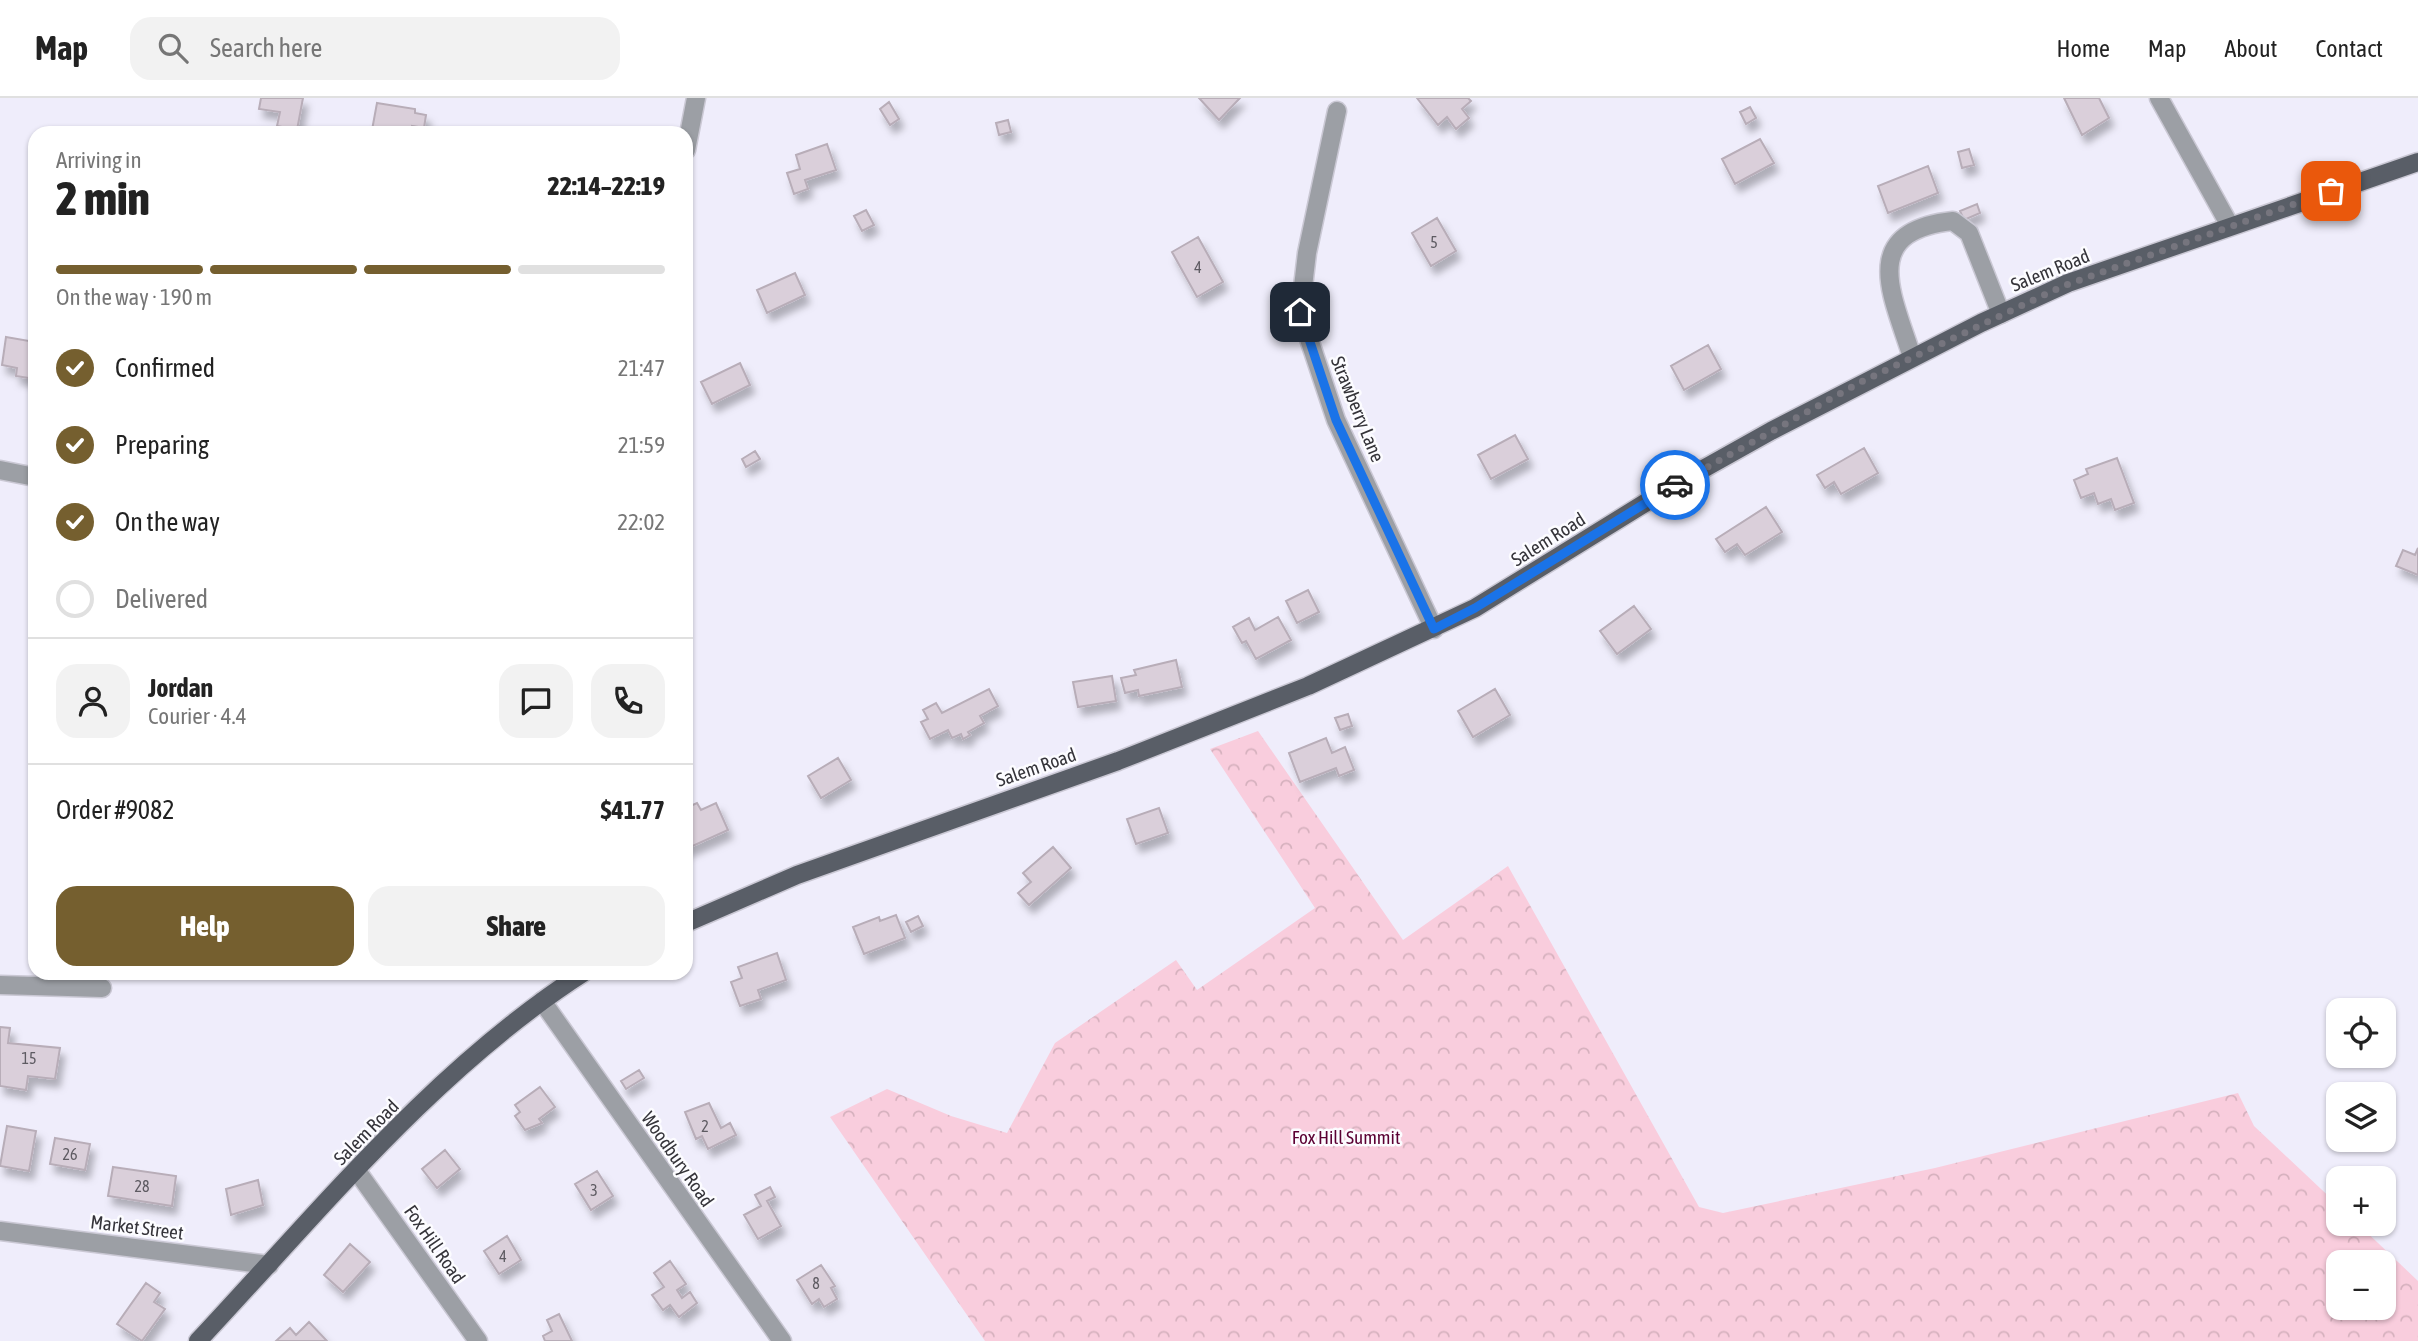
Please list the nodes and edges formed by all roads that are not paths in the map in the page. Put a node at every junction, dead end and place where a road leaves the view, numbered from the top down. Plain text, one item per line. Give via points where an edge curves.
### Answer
1 (696, 98) edge
2 (2159, 98) edge
3 (1337, 111) dead end
4 (691, 126) edge
5 (2418, 162) edge
6 (2230, 226) junction
7 (2001, 314) junction
8 (1912, 357) junction
9 (0, 470) edge
10 (28, 476) edge
11 (1434, 629) junction
12 (693, 920) edge
13 (573, 980) edge
14 (0, 985) edge
15 (102, 988) dead end
16 (542, 1001) junction
17 (357, 1171) junction
18 (0, 1231) edge
19 (269, 1265) junction
20 (198, 1341) edge
21 (478, 1341) edge
22 (782, 1341) edge

1 - 4 street
2 - 6 street
3 - 11 street, Strawberry Lane via 1307,253 1300,312 1336,420
5 - 6 main road, Salem Road
6 - 7 main road, Salem Road via 2068,283
7 - 8 main road, Salem Road
7 - 8 street via 1969,233 1953,221 1907,236 1891,252 1886,276
8 - 11 main road, Salem Road via 1671,487
9 - 10 street
11 - 12 main road, Salem Road via 1202,729 809,870
13 - 16 main road, Salem Road
14 - 15 street
16 - 17 main road, Salem Road via 506,1027
16 - 22 street, Woodbury Road
17 - 19 main road, Salem Road
17 - 21 street, Fox Hill Road
18 - 19 street, Market Street
19 - 20 main road, Salem Road

